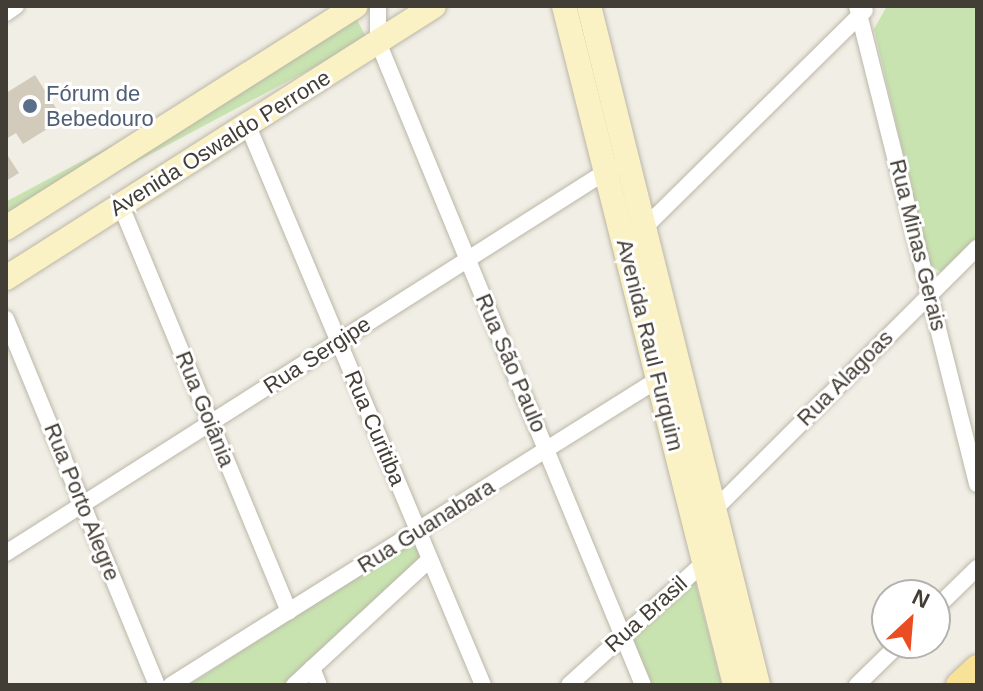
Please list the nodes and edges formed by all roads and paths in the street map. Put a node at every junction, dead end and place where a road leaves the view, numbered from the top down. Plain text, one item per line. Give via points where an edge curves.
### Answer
1 (356, 6) edge
2 (378, 6) edge
3 (434, 6) edge
4 (564, 6) edge
5 (595, 9) edge
6 (862, 9) edge
7 (378, 42) junction
8 (248, 126) junction
9 (627, 158) junction
10 (606, 172) junction
11 (121, 206) junction
12 (645, 227) junction
13 (6, 228) edge
14 (624, 247) junction
15 (977, 248) edge
16 (468, 259) junction
17 (6, 278) edge
18 (931, 292) junction
19 (6, 319) edge
20 (338, 341) junction
21 (679, 366) junction
22 (658, 379) junction
23 (211, 423) junction
24 (547, 450) junction
25 (977, 484) edge
26 (82, 505) junction
27 (715, 509) junction
28 (418, 531) junction
29 (723, 545) junction
30 (6, 553) edge
31 (430, 559) junction
32 (704, 562) junction
33 (977, 568) edge
34 (951, 593) edge
35 (289, 612) junction
36 (623, 634) junction
37 (884, 659) edge
38 (312, 668) junction
39 (977, 668) edge
40 (157, 685) edge
41 (171, 685) edge
42 (294, 685) edge
43 (319, 685) edge
44 (483, 685) edge
45 (569, 685) edge
46 (643, 685) edge
47 (735, 685) edge
48 (758, 685) edge
49 (857, 685) edge
50 (959, 685) edge

1 - 13 main road, Avenida Oswaldo Perrone
2 - 7 street
3 - 7 main road, Avenida Oswaldo Perrone
4 - 10 main road, Avenida Raul Furquim
5 - 9 main road, Avenida Raul Furquim
6 - 12 street
6 - 18 street, Rua Minas Gerais
7 - 8 main road, Avenida Oswaldo Perrone
7 - 16 street, Rua São Paulo
8 - 11 main road, Avenida Oswaldo Perrone
8 - 20 street, Rua Curitiba
9 - 10 street, Rua Sergipe
9 - 12 main road, Avenida Raul Furquim
10 - 14 main road, Avenida Raul Furquim
10 - 16 street, Rua Sergipe
11 - 17 main road, Avenida Oswaldo Perrone
11 - 23 street, Rua Goiânia
12 - 14 street
12 - 21 main road, Avenida Raul Furquim
14 - 22 main road, Avenida Raul Furquim
15 - 18 street, Rua Alagoas
16 - 20 street, Rua Sergipe
16 - 24 street, Rua São Paulo
18 - 25 street, Rua Minas Gerais
18 - 27 street, Rua Alagoas
19 - 26 street, Rua Porto Alegre
20 - 23 street, Rua Sergipe
20 - 28 street, Rua Curitiba
21 - 22 street, Rua Guanabara
21 - 27 main road, Avenida Raul Furquim
22 - 24 street, Rua Guanabara
22 - 32 main road, Avenida Raul Furquim
23 - 26 street, Rua Sergipe
23 - 35 street, Rua Goiânia
24 - 28 street, Rua Guanabara
24 - 36 street, Rua São Paulo
26 - 30 street, Rua Sergipe
26 - 40 street, Rua Porto Alegre
27 - 29 main road, Avenida Raul Furquim
28 - 31 street, Rua Curitiba
28 - 35 street, Rua Guanabara
29 - 32 street, Rua Brasil
29 - 48 main road, Avenida Raul Furquim
31 - 38 street
31 - 44 street, Rua Curitiba
32 - 36 street, Rua Brasil
32 - 47 main road, Avenida Raul Furquim
33 - 34 street
35 - 41 street, Rua Guanabara
36 - 45 street, Rua Brasil
36 - 46 street, Rua São Paulo
37 - 49 street
38 - 42 street
38 - 43 street
39 - 50 main road

